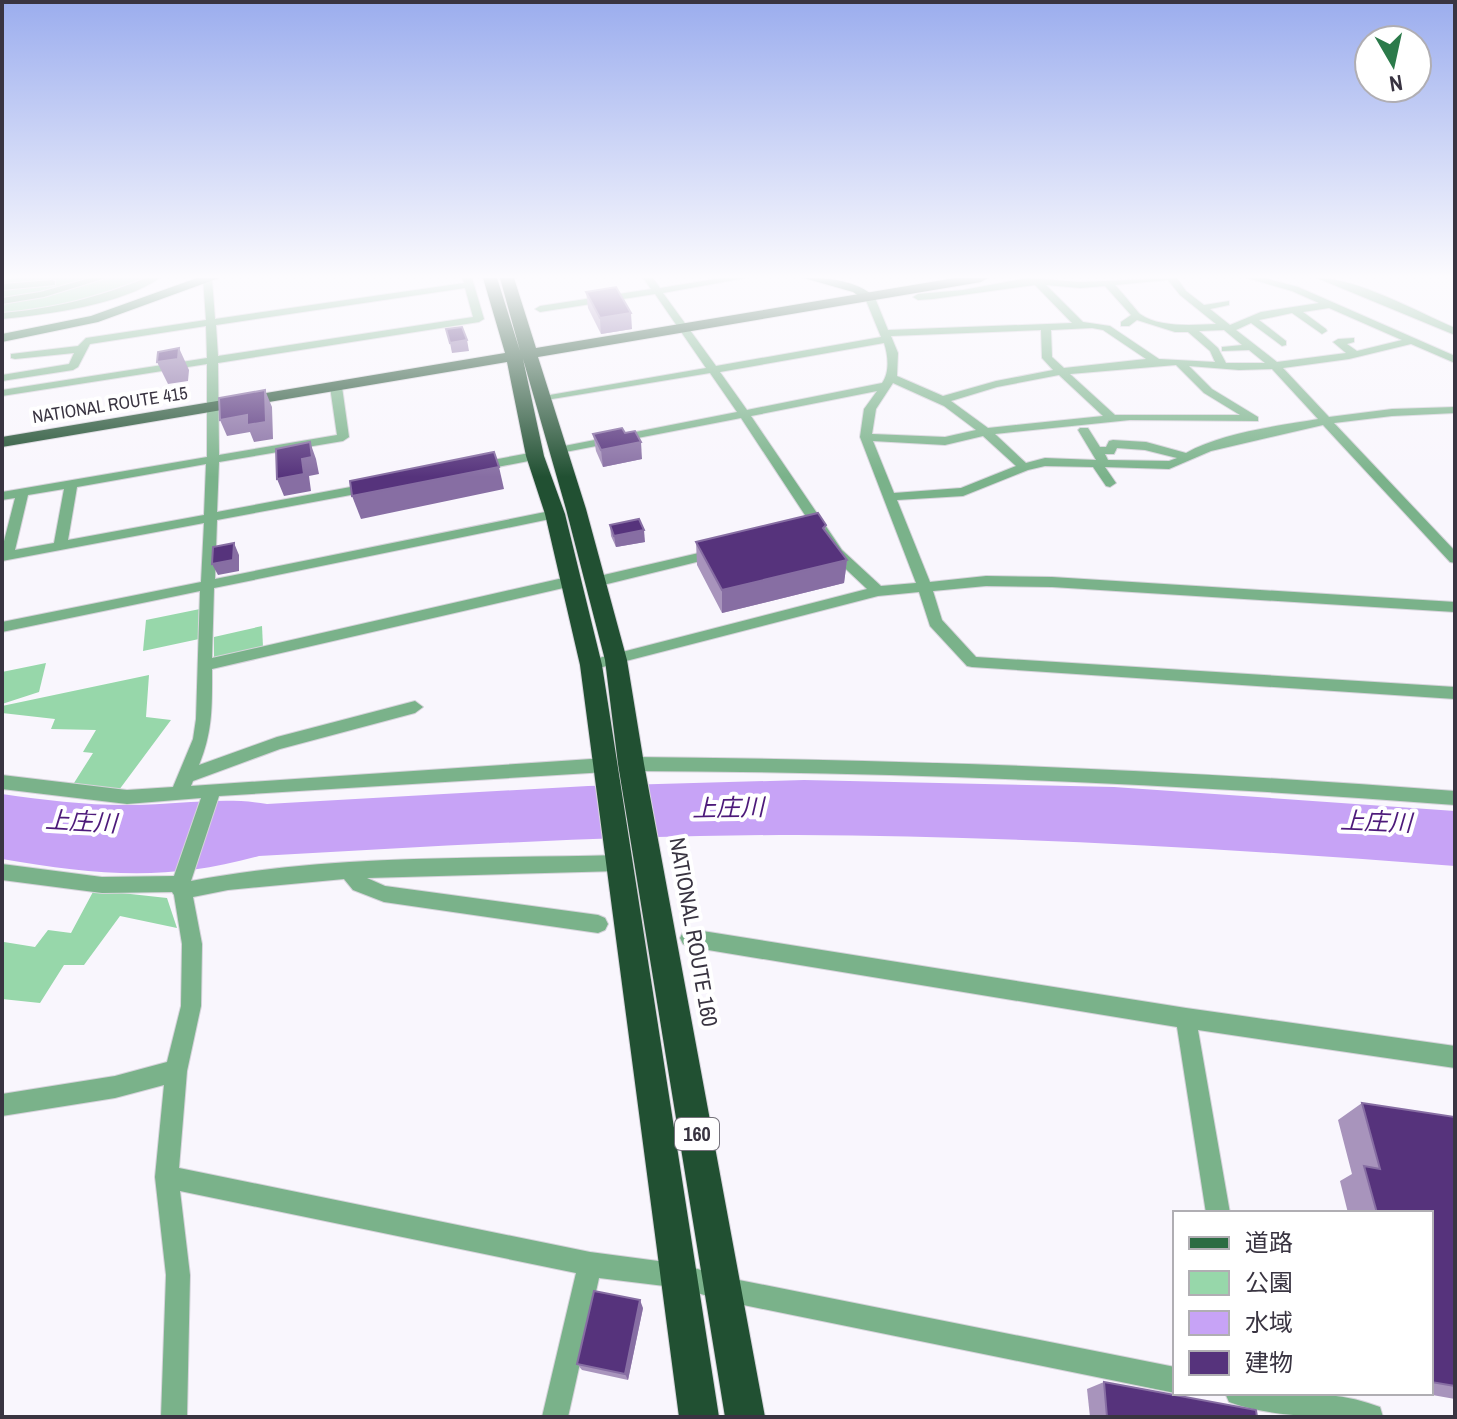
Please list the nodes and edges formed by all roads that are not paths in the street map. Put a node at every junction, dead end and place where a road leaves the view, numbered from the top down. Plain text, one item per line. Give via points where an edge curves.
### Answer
1 (42, 344) edge
2 (84, 344) edge
3 (211, 344) edge
4 (314, 344) edge
5 (517, 344) edge
6 (520, 344) edge
7 (593, 344) edge
8 (695, 344) edge
9 (844, 344) edge
10 (889, 344) edge
11 (1047, 344) edge
12 (1130, 344) edge
13 (1208, 344) edge
14 (1248, 344) edge
15 (1328, 344) edge
16 (1393, 344) edge
17 (1420, 344) edge
18 (1253, 347) junction
19 (81, 349) junction
20 (1226, 349) dead end
21 (1351, 351) junction
22 (42, 353) junction
23 (15, 356) dead end
24 (522, 356) junction
25 (1325, 358) junction
26 (211, 360) junction
27 (1455, 360) edge
28 (1157, 362) junction
29 (1180, 363) junction
30 (1274, 365) junction
31 (1222, 366) junction
32 (713, 370) junction
33 (1337, 372) dead end
34 (1060, 373) junction
35 (3, 374) edge
36 (888, 382) junction
37 (336, 387) junction
38 (2, 393) edge
39 (544, 399) junction
40 (945, 399) junction
41 (212, 408) junction
42 (1455, 410) edge
43 (745, 415) junction
44 (1112, 419) junction
45 (1254, 419) junction
46 (1325, 419) junction
47 (1084, 430) dead end
48 (1277, 431) junction
49 (985, 432) junction
50 (866, 437) junction
51 (2, 442) edge
52 (559, 451) junction
53 (535, 456) junction
54 (1185, 457) junction
55 (210, 460) junction
56 (1099, 460) junction
57 (1024, 467) junction
58 (457, 471) edge
59 (1110, 483) dead end
60 (71, 484) junction
61 (379, 485) edge
62 (22, 493) junction
63 (2, 496) edge
64 (891, 497) junction
65 (555, 514) junction
66 (209, 518) junction
67 (822, 528) junction
68 (807, 532) edge
69 (60, 546) junction
70 (731, 550) edge
71 (1453, 554) edge
72 (4, 557) edge
73 (572, 581) junction
74 (595, 582) junction
75 (207, 586) junction
76 (925, 587) junction
77 (878, 591) junction
78 (1455, 607) edge
79 (2, 627) edge
80 (616, 660) junction
81 (205, 665) junction
82 (591, 665) junction
83 (1455, 693) edge
84 (415, 707) dead end
85 (615, 766) junction
86 (2, 782) edge
87 (182, 785) junction
88 (212, 792) junction
89 (1455, 798) edge
90 (628, 855) junction
91 (348, 871) junction
92 (2, 872) edge
93 (181, 887) junction
94 (598, 924) dead end
95 (690, 938) dead end
96 (1186, 1018) junction
97 (1455, 1057) edge
98 (176, 1071) junction
99 (2, 1105) edge
100 (167, 1177) junction
101 (1218, 1211) edge
102 (590, 1264) junction
103 (681, 1276) junction
104 (724, 1289) junction
105 (1173, 1380) edge
106 (1247, 1400) edge
107 (174, 1417) edge
108 (555, 1417) edge
109 (699, 1417) edge
110 (745, 1417) edge
111 (1370, 1417) edge

1 - 22 street
2 - 19 street
3 - 26 street
4 - 26 street
5 - 24 highway, 160
6 - 24 highway, 160
7 - 24 highway, NATIONAL ROUTE 415
8 - 32 street
9 - 32 street
10 - 36 street
11 - 34 street via 1047,358
12 - 28 street
13 - 31 street
14 - 18 street
15 - 21 street
16 - 21 street
17 - 27 street
18 - 20 street
18 - 30 street
19 - 22 street
19 - 35 street via 73,367
21 - 25 street
22 - 23 street
24 - 37 highway, NATIONAL ROUTE 415
24 - 39 highway, 160
24 - 53 highway, 160
25 - 30 street
25 - 33 street
26 - 38 street
26 - 41 street
28 - 29 street
28 - 34 street
29 - 31 street
29 - 45 street via 1208,391
30 - 31 street
30 - 46 street
32 - 39 street
32 - 43 street
34 - 40 street via 987,385
34 - 44 street
36 - 40 street
36 - 43 street
36 - 50 street via 870,409
37 - 41 highway, NATIONAL ROUTE 415
37 - 55 street via 343,437
39 - 52 highway, 160
40 - 49 street
41 - 51 highway, NATIONAL ROUTE 415
41 - 55 street
42 - 46 street
43 - 52 street
43 - 67 street
44 - 45 street
44 - 49 street
45 - 48 street
46 - 48 street
46 - 71 street
47 - 56 street
48 - 54 street
49 - 50 street via 945,441
49 - 57 street
50 - 64 street
52 - 74 highway, 160
53 - 58 street
53 - 65 highway, 160
54 - 56 street via 1169,465
54 - 56 street via 1113,444
55 - 60 street
55 - 66 street
56 - 57 street
56 - 59 street
57 - 64 street via 963,492
60 - 62 street
60 - 69 street
61 - 66 street
62 - 63 street
62 - 72 street
64 - 76 street
65 - 73 highway, 160
65 - 75 street
66 - 69 street
66 - 75 street
67 - 68 street
67 - 77 street via 837,553
69 - 72 street
70 - 74 street
73 - 81 street
73 - 82 highway, 160
74 - 80 highway, 160
75 - 79 street
75 - 81 street
76 - 77 street
76 - 78 street via 1052,582
76 - 83 street via 935,622 972,662
77 - 80 street
80 - 82 street
80 - 85 highway, 160
81 - 87 street via 203,729
82 - 85 highway, 160
84 - 87 street via 277,743
85 - 88 street
85 - 89 street via 1056,775
85 - 90 highway, 160
86 - 87 street via 127,797
87 - 88 street
88 - 93 street
90 - 91 street
90 - 103 highway, 160
90 - 104 highway, NATIONAL ROUTE 160 / 160
91 - 93 street
91 - 94 street via 360,884 384,894
92 - 93 street via 102,885
93 - 98 street via 192,944 191,1006
95 - 96 street
96 - 97 street
96 - 101 street
98 - 99 street via 115,1087
98 - 100 street
100 - 102 street
100 - 107 street via 178,1275
102 - 103 street
102 - 108 street
103 - 104 street
103 - 109 highway, 160
104 - 105 street
104 - 110 highway, NATIONAL ROUTE 160 / 160
106 - 111 street

